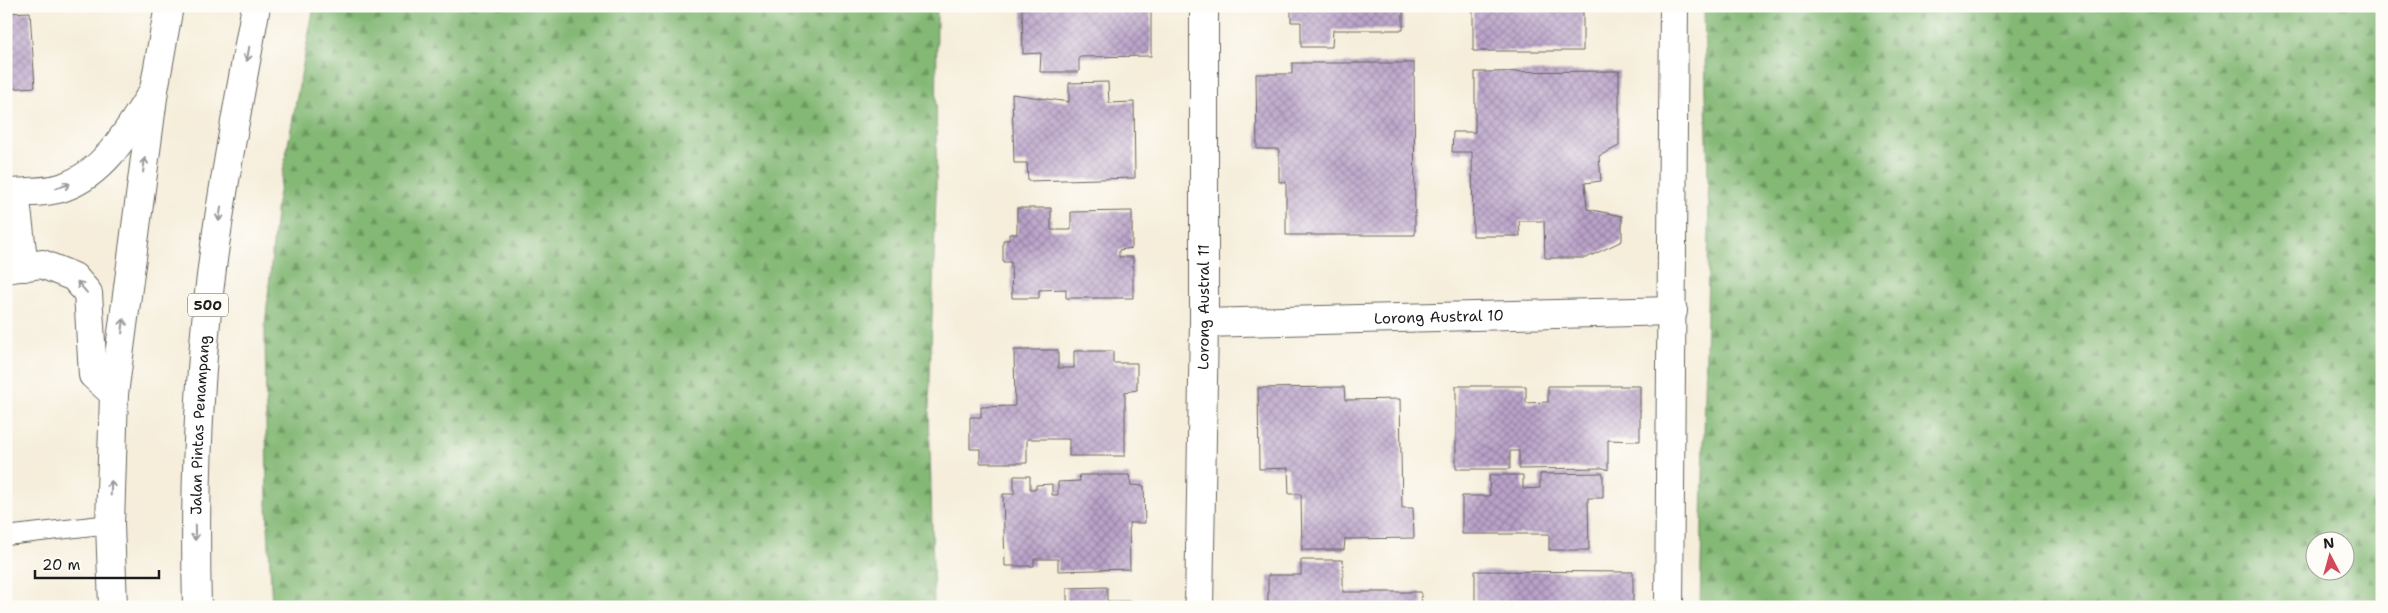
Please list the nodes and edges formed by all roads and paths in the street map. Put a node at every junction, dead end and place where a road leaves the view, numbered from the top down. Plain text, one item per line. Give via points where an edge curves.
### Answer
1 (169, 6) edge
2 (256, 6) edge
3 (1204, 6) edge
4 (1674, 6) edge
5 (154, 90) junction
6 (10, 193) edge
7 (15, 268) edge
8 (1673, 311) junction
9 (1204, 323) junction
10 (114, 394) junction
11 (110, 524) junction
12 (6, 536) edge
13 (113, 607) edge
14 (197, 607) edge
15 (1199, 607) edge
16 (1669, 607) edge

1 - 5 street
2 -> 14 street, Jalan Pintas Penampang / 500 via 213,260 202,369 195,514
3 - 9 street, Lorong Austral 11
4 - 8 street
6 -> 5 street via 62,188 90,171 118,145
10 -> 5 street
6 - 7 street
10 -> 7 street via 93,375 88,294 74,277 42,264
8 - 9 street, Lorong Austral 10
8 - 16 street
9 - 15 street, Lorong Austral 11
11 -> 10 street
11 - 12 lane
11 - 13 street

